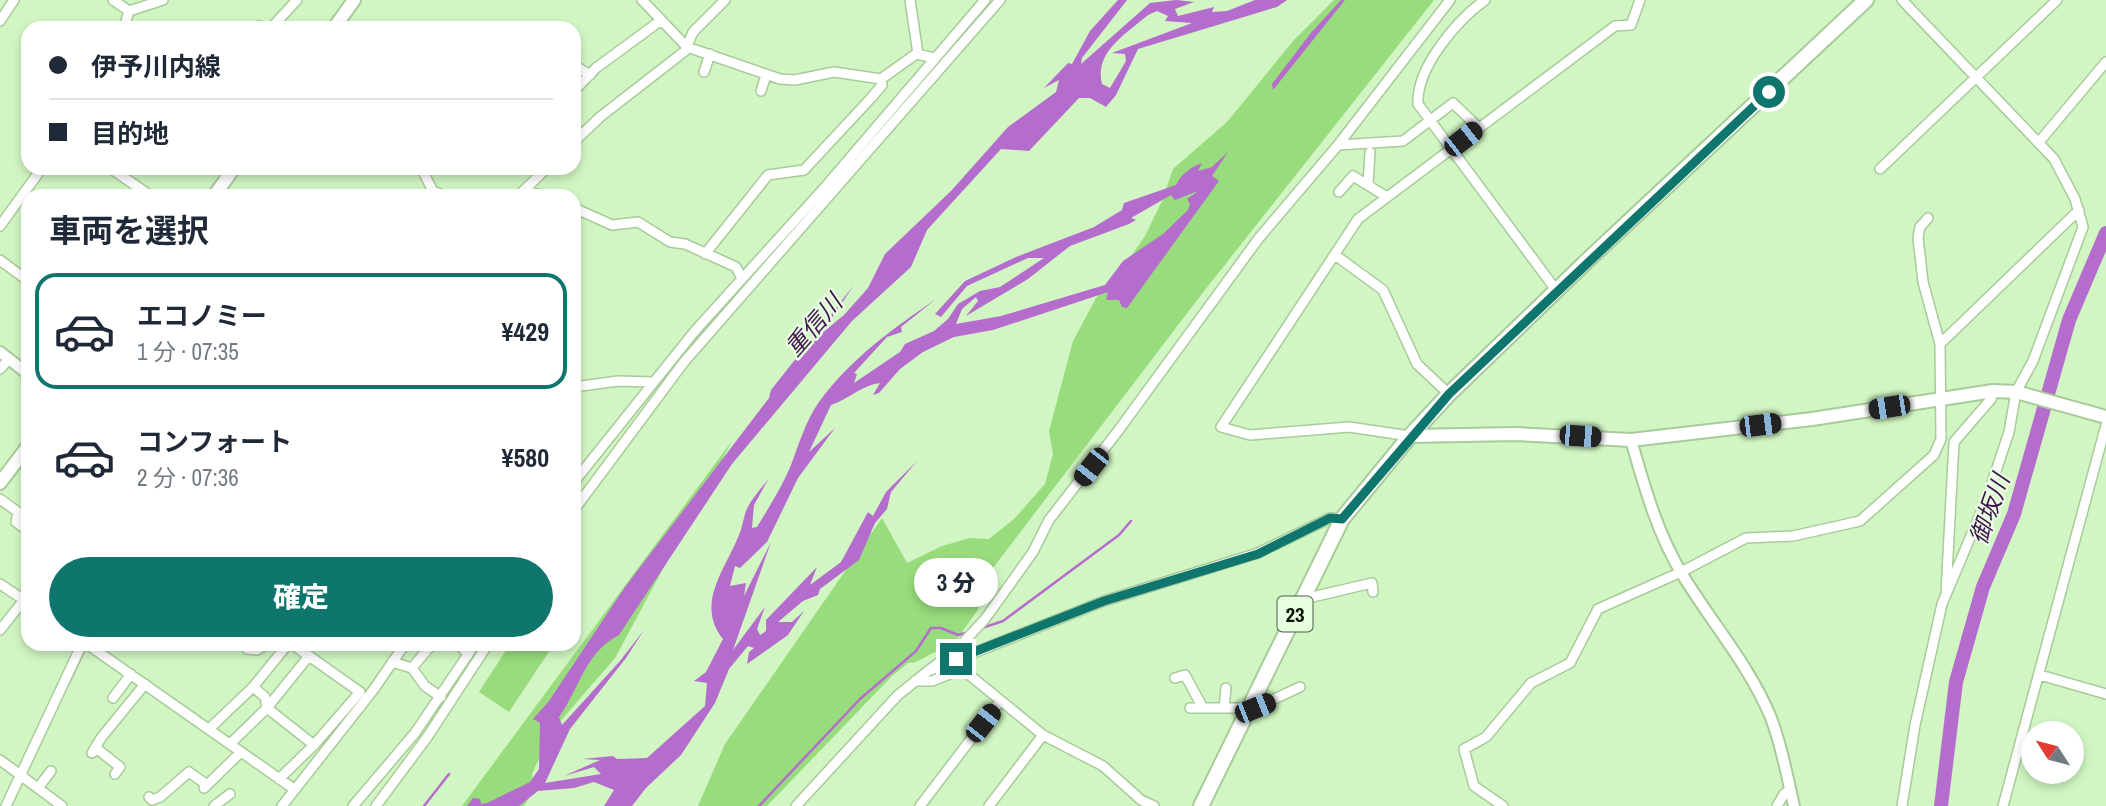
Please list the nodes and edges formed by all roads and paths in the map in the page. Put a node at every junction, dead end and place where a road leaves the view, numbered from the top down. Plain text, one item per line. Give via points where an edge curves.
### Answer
1 (14, 0) edge
2 (113, 0) edge
3 (163, 0) edge
4 (298, 0) edge
5 (354, 0) edge
6 (642, 0) edge
7 (724, 0) edge
8 (910, 0) edge
9 (985, 0) edge
10 (1000, 0) edge
11 (1450, 0) edge
12 (1485, 0) edge
13 (1640, 0) edge
14 (1866, 0) edge
15 (1902, 0) edge
16 (2057, 0) edge
17 (129, 11) junction
18 (0, 21) edge
19 (126, 21) edge
20 (278, 21) edge
21 (339, 21) edge
22 (660, 22) junction
23 (687, 47) junction
24 (710, 54) junction
25 (918, 54) junction
26 (935, 58) junction
27 (2106, 62) edge
28 (581, 69) edge
29 (704, 72) dead end
30 (590, 75) junction
31 (766, 75) junction
32 (1977, 76) junction
33 (881, 79) junction
34 (581, 84) edge
35 (761, 91) dead end
36 (1428, 122) junction
37 (1478, 127) junction
38 (581, 136) edge
39 (2039, 142) junction
40 (1338, 145) junction
41 (1449, 150) junction
42 (1370, 152) dead end
43 (1881, 169) dead end
44 (120, 175) edge
45 (540, 175) edge
46 (1368, 185) junction
47 (141, 189) edge
48 (525, 189) edge
49 (1339, 192) dead end
50 (21, 197) edge
51 (1387, 197) junction
52 (2079, 210) junction
53 (581, 211) edge
54 (1928, 218) dead end
55 (0, 226) edge
56 (705, 254) junction
57 (1335, 255) junction
58 (0, 260) edge
59 (21, 276) edge
60 (742, 279) junction
61 (1556, 290) junction
62 (1940, 344) junction
63 (4, 356) edge
64 (0, 369) edge
65 (21, 369) edge
66 (653, 382) junction
67 (581, 386) edge
68 (1993, 391) junction
69 (2019, 393) junction
70 (1449, 394) junction
71 (1940, 398) junction
72 (2106, 417) edge
73 (2106, 425) edge
74 (1410, 436) junction
75 (1630, 440) junction
76 (21, 455) edge
77 (608, 460) junction
78 (581, 473) edge
79 (581, 477) edge
80 (0, 483) edge
81 (0, 499) edge
82 (581, 500) edge
83 (1342, 519) junction
84 (21, 526) edge
85 (1681, 572) junction
86 (0, 584) edge
87 (1373, 592) dead end
88 (1946, 595) junction
89 (1304, 596) junction
90 (21, 598) edge
91 (21, 607) edge
92 (0, 630) edge
93 (81, 651) edge
94 (95, 651) edge
95 (284, 651) edge
96 (301, 651) edge
97 (400, 651) edge
98 (426, 651) edge
99 (464, 651) edge
100 (471, 651) edge
101 (483, 651) edge
102 (468, 655) junction
103 (309, 656) junction
104 (392, 662) junction
105 (412, 668) junction
106 (928, 671) junction
107 (131, 674) junction
108 (2040, 675) junction
109 (1175, 678) dead end
110 (915, 681) junction
111 (145, 684) junction
112 (253, 687) junction
113 (1300, 687) dead end
114 (1226, 688) dead end
115 (2106, 694) edge
116 (441, 697) junction
117 (113, 698) dead end
118 (1000, 701) junction
119 (267, 708) junction
120 (1190, 708) dead end
121 (1203, 708) junction
122 (1224, 708) junction
123 (1250, 709) junction
124 (209, 729) junction
125 (1043, 735) junction
126 (230, 744) junction
127 (314, 746) junction
128 (241, 752) junction
129 (0, 760) edge
130 (51, 771) dead end
131 (114, 774) dead end
132 (20, 775) junction
133 (279, 779) junction
134 (38, 788) junction
135 (294, 789) junction
136 (1790, 790) junction
137 (230, 794) dead end
138 (149, 797) dead end
139 (219, 805) edge
140 (6, 806) edge
141 (62, 806) edge
142 (282, 806) edge
143 (353, 806) edge
144 (376, 806) edge
145 (796, 806) edge
146 (920, 806) edge
147 (989, 806) edge
148 (1154, 806) edge
149 (1201, 806) edge
150 (1503, 806) edge
151 (1777, 806) edge
152 (1794, 806) edge
153 (1902, 806) edge
154 (2003, 806) edge

1 - 18 street
2 - 17 street
3 - 17 street
4 - 20 street
5 - 21 main road
6 - 22 street
7 - 23 street via 693,32
8 - 25 street
9 - 26 street
10 - 77 street via 684,362
11 - 40 street
12 - 36 street via 1453,28 1417,90 1418,104
13 - 37 street via 1631,25 1615,26
14 - 61 main road, 23
15 - 32 street
16 - 32 street
17 - 19 street
22 - 23 street
22 - 30 street
23 - 24 street
23 - 38 street
24 - 29 street
24 - 31 street
25 - 26 street
25 - 33 street
26 - 60 street
27 - 39 street
28 - 30 street
30 - 34 street
31 - 33 street via 788,80 834,72
31 - 35 street
32 - 39 street
32 - 43 street
33 - 56 street via 882,85 872,97 804,170 768,175
36 - 37 street via 1453,103
36 - 40 street via 1403,141
36 - 41 street
37 - 41 street
39 - 52 street via 2066,178
40 - 106 street via 1259,238 1049,520 1033,552 985,619
41 - 51 street
41 - 61 street
42 - 46 street
44 - 47 street
45 - 48 street
46 - 49 street via 1353,176
46 - 51 street
50 - 55 street
51 - 57 street via 1358,219
52 - 62 street
52 - 69 street via 2082,226
53 - 56 street via 612,225 638,222 670,242
54 - 62 street via 1920,227 1919,258
56 - 60 street via 736,267
57 - 70 street via 1383,290 1411,354
57 - 74 street via 1221,427 1250,435 1349,427
58 - 59 street
60 - 66 street
61 - 70 main road, 23
62 - 71 street
63 - 64 street
63 - 65 street
66 - 67 street
66 - 78 street
68 - 69 main road
68 - 71 main road
68 - 88 street via 1992,399 1954,442
69 - 72 main road
69 - 88 street via 1987,498
70 - 74 main road, 23
71 - 75 main road via 1812,419
71 - 85 street via 1939,447 1868,515 1846,525 1793,536 1746,538
73 - 108 street
74 - 75 main road via 1529,434
74 - 83 main road, 23
75 - 85 street via 1651,505
76 - 80 main road
77 - 79 street
77 - 82 street
81 - 84 street via 18,512 16,522
83 - 89 main road, 23
83 - 106 street via 1330,518 1258,554 1104,601
85 - 136 street via 1757,688 1776,731
85 - 150 street via 1598,609 1570,663 1531,683 1486,737 1464,749 1474,786
86 - 90 street
87 - 89 street via 1372,583
88 - 153 street via 1930,648
89 - 123 main road, 23
91 - 92 street
93 - 132 street
94 - 107 street
95 - 112 street
96 - 103 street
97 - 104 street
98 - 105 street
99 - 102 street
100 - 102 street
101 - 144 street
102 - 116 street
103 - 119 street
103 - 127 street via 360,692
104 - 105 street
104 - 135 street
105 - 116 street via 425,686
106 - 110 street
107 - 111 street
107 - 117 street
108 - 115 street
108 - 154 street
109 - 121 street via 1185,675
110 - 118 street via 932,681 962,669
110 - 145 street
111 - 124 street
111 - 131 street via 110,721 94,750 120,766
112 - 119 street via 265,696
112 - 124 street
113 - 123 street
114 - 122 street
116 - 143 street
118 - 125 street
118 - 146 street
119 - 126 street
119 - 127 street
120 - 121 street
121 - 122 street
122 - 123 street
123 - 149 main road, 23
124 - 126 street
125 - 147 street
125 - 148 street via 1103,766
126 - 128 street
127 - 133 street
128 - 133 street
128 - 138 street via 205,787 190,772 160,797
129 - 132 street
130 - 134 street
132 - 134 street
132 - 140 street
133 - 135 street
134 - 141 street
135 - 142 street
136 - 151 street
136 - 152 street
137 - 139 street

